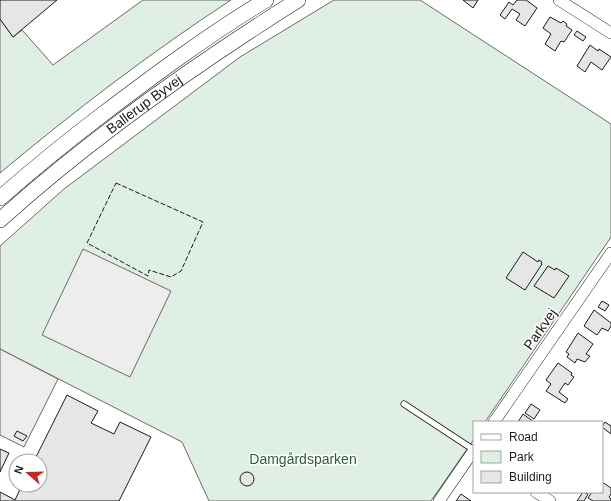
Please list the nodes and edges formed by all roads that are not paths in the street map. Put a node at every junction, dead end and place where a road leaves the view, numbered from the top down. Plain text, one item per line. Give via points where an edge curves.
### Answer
1 (266, 0) edge
2 (298, 0) edge
3 (560, 0) edge
4 (611, 33) edge
5 (0, 198) edge
6 (0, 220) edge
7 (611, 254) edge
8 (404, 404) dead end
9 (495, 421) edge
10 (473, 449) edge
11 (473, 451) edge
12 (538, 493) edge
13 (439, 501) edge
14 (550, 501) edge

1 - 5 main road, Ballerup Byvej via 213,34 125,97
2 - 6 main road, Ballerup Byvej via 218,51 135,110
3 - 4 street
7 - 9 street, Parkvej
8 - 10 lane
11 - 13 street
12 - 14 street

